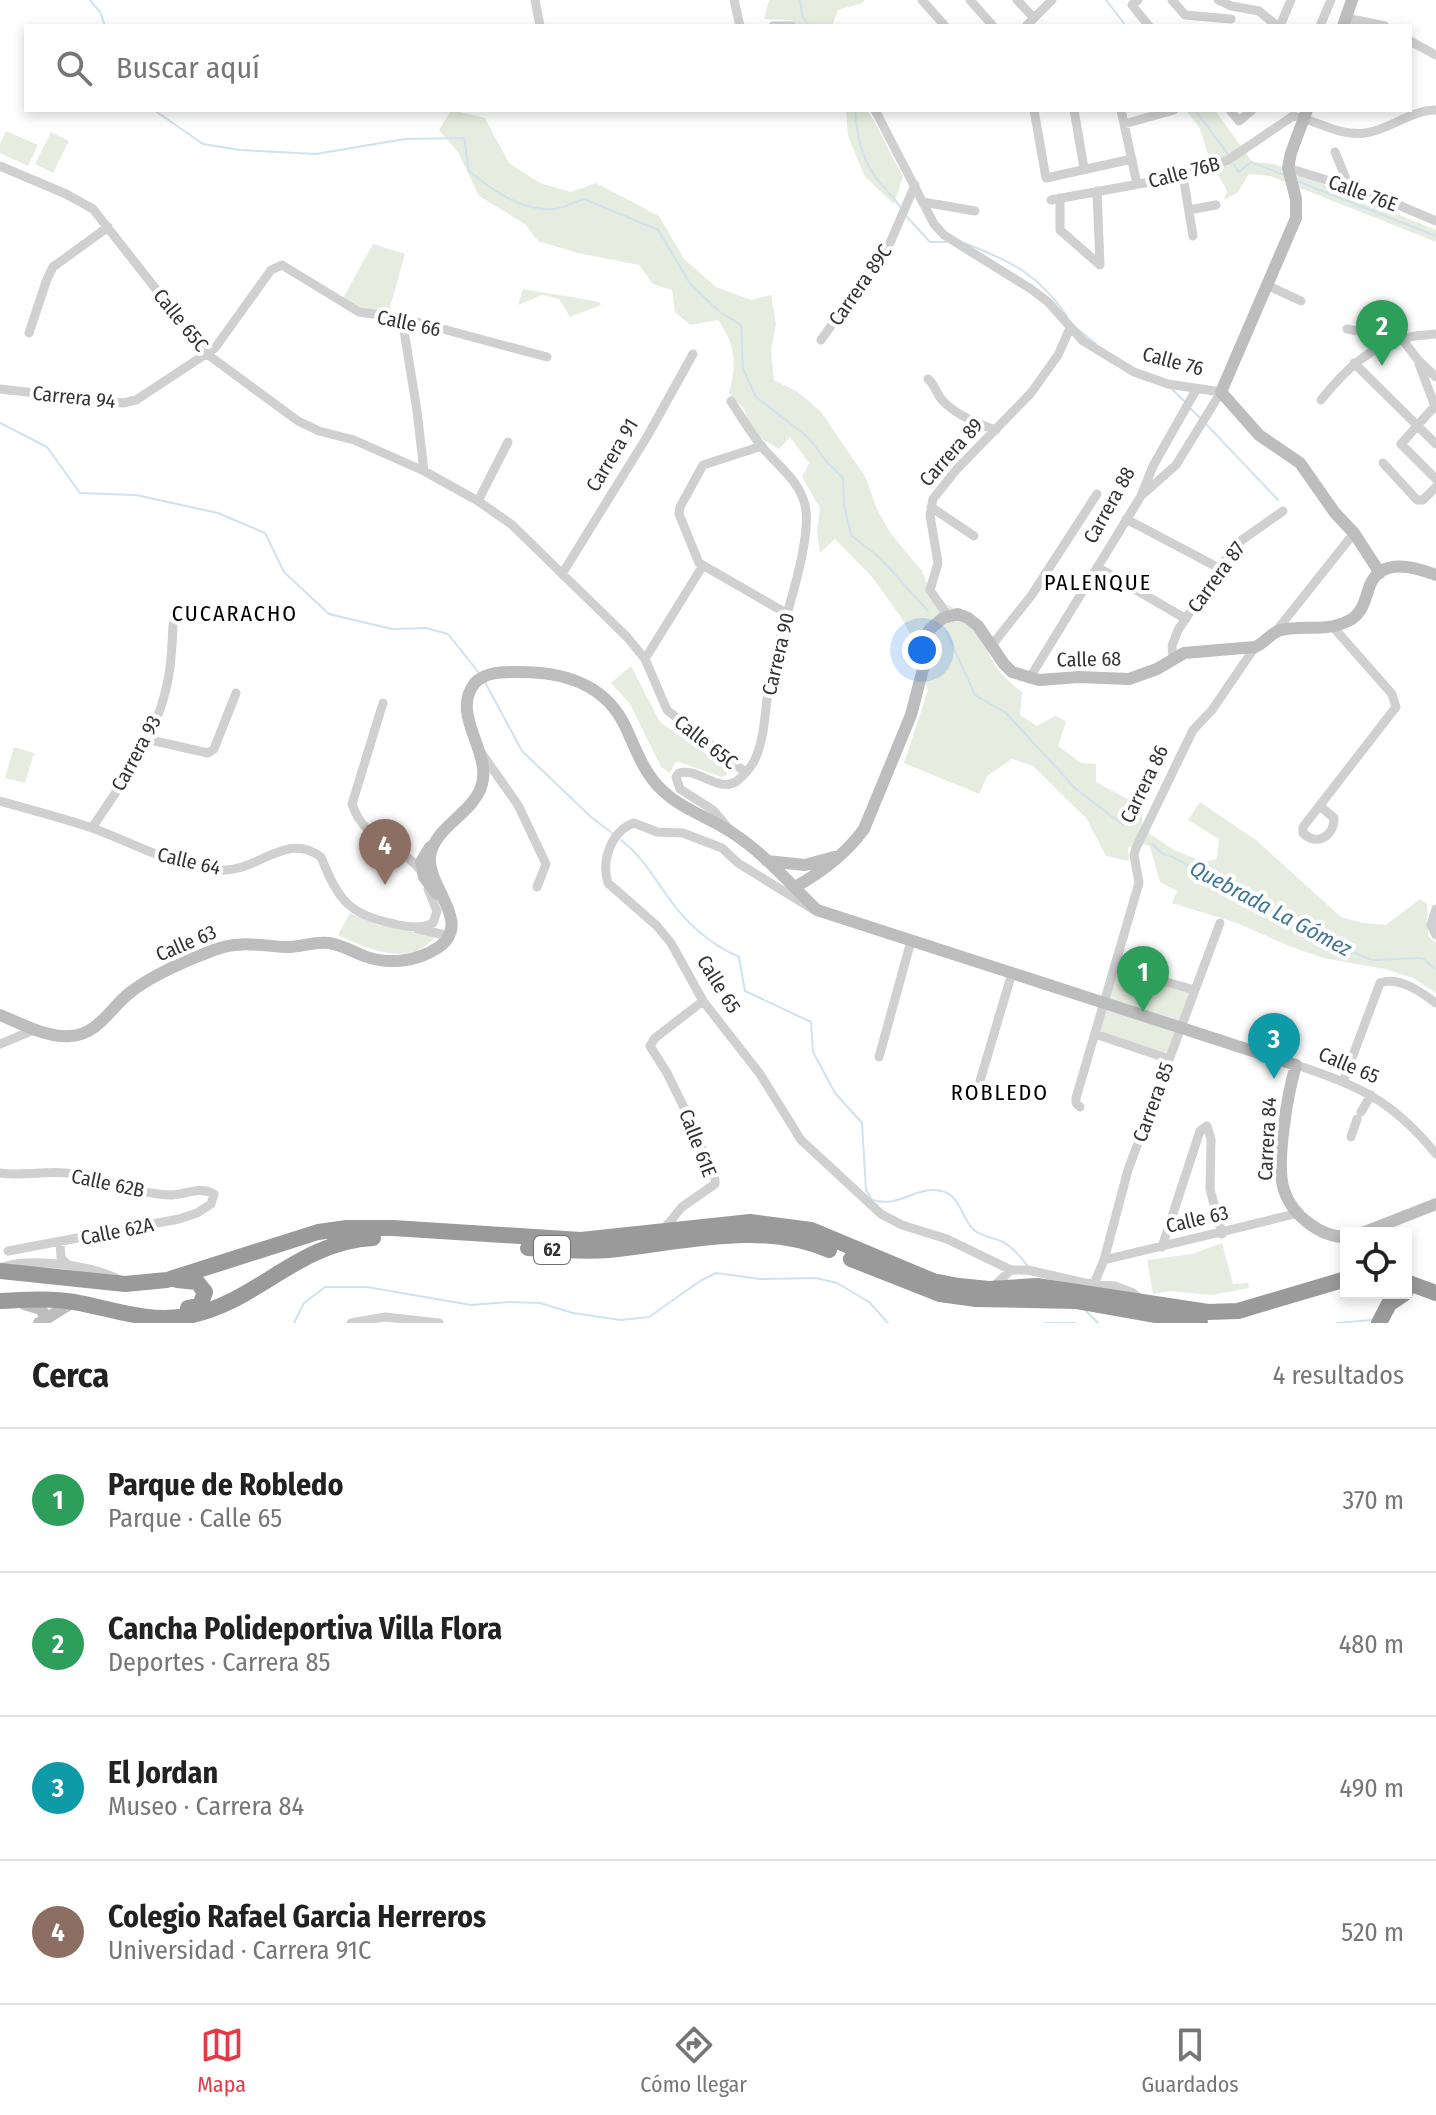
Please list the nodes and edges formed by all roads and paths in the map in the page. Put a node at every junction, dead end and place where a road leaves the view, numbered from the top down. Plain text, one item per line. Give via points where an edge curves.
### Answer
1 (535, 0) edge
2 (734, 0) edge
3 (922, 0) edge
4 (970, 0) edge
5 (1017, 0) edge
6 (1052, 0) edge
7 (1172, 0) edge
8 (1291, 0) edge
9 (1331, 0) edge
10 (1352, 0) edge
11 (1135, 2) edge
12 (1223, 3) edge
13 (1230, 22) edge
14 (1344, 22) edge
15 (540, 24) edge
16 (740, 24) edge
17 (943, 24) edge
18 (991, 24) edge
19 (1029, 24) edge
20 (1148, 24) edge
21 (1276, 24) edge
22 (1280, 24) edge
23 (1321, 24) edge
24 (1374, 24) edge
25 (1412, 42) edge
26 (1436, 55) edge
27 (1436, 110) edge
28 (876, 112) edge
29 (1034, 112) edge
30 (1074, 112) edge
31 (1121, 112) edge
32 (1167, 112) edge
33 (1232, 112) edge
34 (1250, 112) edge
35 (1306, 114) edge
36 (1124, 124) junction
37 (1335, 152) dead end
38 (1132, 159) junction
39 (0, 166) edge
40 (1084, 168) junction
41 (1290, 175) junction
42 (1183, 176) junction
43 (1137, 184) junction
44 (915, 185) junction
45 (1349, 186) junction
46 (1097, 191) junction
47 (923, 202) junction
48 (1216, 205) dead end
49 (1189, 210) junction
50 (975, 211) dead end
51 (1436, 221) edge
52 (108, 227) junction
53 (1193, 236) dead end
54 (282, 265) joint
55 (1267, 285) junction
56 (1301, 301) dead end
57 (402, 318) junction
58 (1070, 328) junction
59 (1347, 329) dead end
60 (29, 333) dead end
61 (1436, 334) edge
62 (1402, 339) junction
63 (821, 340) dead end
64 (207, 354) junction
65 (693, 354) dead end
66 (547, 357) dead end
67 (1418, 360) junction
68 (1354, 363) junction
69 (1436, 377) edge
70 (928, 379) dead end
71 (0, 389) edge
72 (1196, 390) junction
73 (1221, 392) junction
74 (1321, 400) dead end
75 (731, 401) dead end
76 (1435, 408) edge
77 (1417, 426) junction
78 (996, 430) junction
79 (508, 442) dead end
80 (1436, 444) edge
81 (762, 446) junction
82 (1383, 463) dead end
83 (424, 471) junction
84 (1436, 479) edge
85 (1436, 487) edge
86 (1097, 494) dead end
87 (1141, 496) junction
88 (478, 501) junction
89 (931, 507) junction
90 (1283, 511) dead end
91 (1126, 519) junction
92 (1354, 533) junction
93 (974, 536) dead end
94 (702, 567) junction
95 (1097, 567) junction
96 (1219, 568) junction
97 (1380, 573) junction
98 (562, 574) junction
99 (1436, 575) edge
100 (786, 613) junction
101 (943, 618) junction
102 (1186, 619) junction
103 (173, 625) dead end
104 (1333, 627) junction
105 (1277, 630) junction
106 (989, 640) junction
107 (1255, 647) junction
108 (1173, 658) junction
109 (645, 659) junction
110 (1029, 679) junction
111 (236, 693) dead end
112 (383, 703) dead end
113 (146, 739) junction
114 (478, 748) junction
115 (745, 772) junction
116 (0, 801) edge
117 (1320, 806) dead end
118 (92, 828) junction
119 (730, 831) junction
120 (440, 836) junction
121 (430, 846) junction
122 (848, 850) junction
123 (410, 859) junction
124 (765, 860) junction
125 (430, 879) junction
126 (537, 887) dead end
127 (795, 887) junction
128 (1436, 909) edge
129 (817, 910) junction
130 (1220, 923) dead end
131 (403, 926) junction
132 (1434, 930) edge
133 (450, 936) junction
134 (911, 941) junction
135 (1119, 958) junction
136 (1012, 973) junction
137 (1195, 990) junction
138 (703, 1001) junction
139 (1104, 1003) junction
140 (1436, 1003) edge
141 (0, 1015) edge
142 (1183, 1027) junction
143 (36, 1029) junction
144 (1095, 1034) junction
145 (0, 1044) edge
146 (879, 1057) dead end
147 (1169, 1059) junction
148 (1296, 1065) junction
149 (1343, 1082) junction
150 (977, 1091) dead end
151 (1371, 1095) junction
152 (1078, 1105) dead end
153 (1351, 1137) dead end
154 (1436, 1154) edge
155 (0, 1173) edge
156 (214, 1194) joint
157 (1436, 1203) edge
158 (682, 1207) junction
159 (1299, 1213) junction
160 (696, 1226) junction
161 (1378, 1227) edge
162 (663, 1230) junction
163 (1222, 1234) junction
164 (1340, 1237) edge
165 (60, 1242) junction
166 (1162, 1247) junction
167 (8, 1251) dead end
168 (1104, 1260) junction
169 (47, 1265) junction
170 (70, 1267) junction
171 (0, 1270) edge
172 (1011, 1270) junction
173 (1412, 1277) edge
174 (1037, 1279) junction
175 (167, 1280) junction
176 (1340, 1281) edge
177 (125, 1284) junction
178 (1094, 1284) junction
179 (1436, 1288) edge
180 (989, 1289) junction
181 (1057, 1289) junction
182 (1412, 1290) edge
183 (1395, 1299) edge
184 (0, 1301) edge
185 (1142, 1301) junction
186 (73, 1302) junction
187 (170, 1319) junction
188 (42, 1321) edge
189 (351, 1323) edge
190 (439, 1323) edge
191 (1200, 1323) edge
192 (1379, 1323) edge

1 - 15 street
2 - 16 street
3 - 17 street
4 - 18 street
5 - 19 street
6 - 19 street
7 - 13 street via 1185,15
8 - 22 street
9 - 23 street
10 - 14 main road
11 - 20 street
12 - 13 street
12 - 21 street via 1259,11
14 - 24 street
25 - 26 street
27 - 35 street via 1365,133 1339,131
28 - 44 street, Calle 76
29 - 40 street, Calle 76B via 1046,178
30 - 40 street
31 - 36 street
32 - 36 street
33 - 34 street via 1239,121
35 - 41 main road via 1291,153
35 - 42 street, Calle 76B via 1293,116 1228,160
36 - 38 street
37 - 45 street
38 - 40 street, Calle 76B
38 - 43 street
39 - 52 street, Calle 65C via 87,203
41 - 45 street, Calle 76E
41 - 55 main road via 1296,218
42 - 43 street, Calle 76B
42 - 49 street
43 - 46 street, Calle 76B
44 - 47 street, Calle 76
44 - 63 street, Carrera 89C via 890,243
45 - 51 street, Calle 76E
46 - 46 street, Calle 76B via 1100,265 1060,230 1056,199
47 - 50 street
47 - 58 street, Calle 76 via 944,235 1039,295
48 - 49 street
49 - 53 street
52 - 60 street via 53,267
52 - 64 street, Calle 65C
54 - 57 street, Calle 66 via 354,310
54 - 64 street, Carrera 94 via 271,270
55 - 56 street
55 - 73 main road
57 - 66 street, Calle 66
57 - 83 street
58 - 72 street, Calle 76 via 1102,354 1146,378
58 - 78 street, Carrera 89 via 1050,368
59 - 62 street
61 - 62 street
62 - 67 street
62 - 68 street
64 - 71 street, Carrera 94 via 128,403
64 - 83 street, Calle 65C via 298,421
65 - 98 street, Carrera 91
67 - 69 street
67 - 76 street
68 - 74 street
68 - 77 street
70 - 78 street via 944,402
72 - 73 street, Calle 76
72 - 87 street, Carrera 88
73 - 87 street via 1176,465
73 - 92 main road, Calle 76 via 1259,435 1300,463
75 - 81 street, Carrera 90
76 - 77 street
77 - 80 street
77 - 84 street via 1401,444
78 - 89 street, Carrera 89 via 956,470
79 - 88 street
81 - 94 street via 706,464 679,509
81 - 100 street, Carrera 90 via 797,485 806,507 806,534
82 - 85 street via 1420,501
83 - 88 street, Calle 65C
86 - 106 street via 1026,604
87 - 91 street, Carrera 88
88 - 98 street, Calle 65C via 511,524
89 - 93 street
89 - 101 street, Carrera 89 via 938,563 930,590 946,613
90 - 96 street, Carrera 87 via 1242,540
91 - 95 street, Carrera 88
91 - 96 street
92 - 97 main road, Calle 76
92 - 105 street, Carrera 86
94 - 100 street
94 - 109 street
95 - 102 street
95 - 110 street, Carrera 88
96 - 102 street, Carrera 87
97 - 99 main road via 1408,565
97 - 104 main road via 1359,612
98 - 109 street, Calle 65C
100 - 115 street, Carrera 90 via 759,746
101 - 106 main road via 963,615
101 - 122 main road via 927,635 916,699 890,771 864,829
102 - 108 street, Carrera 87 via 1173,641
103 - 113 street, Carrera 93 via 165,692
104 - 105 main road
104 - 117 street via 1394,697 1396,707
105 - 107 main road, Carrera 86
106 - 110 main road, Calle 68 via 1008,668
107 - 108 main road, Calle 68
107 - 135 street, Carrera 86 via 1193,730 1136,848 1139,883
108 - 110 main road, Calle 68 via 1129,679
109 - 115 street, Calle 65C via 667,710
111 - 113 street via 208,753
112 - 123 street via 352,804 364,827
113 - 118 street, Carrera 93
114 - 119 main road, Calle 65 via 468,717 470,692 480,678 555,673 588,686 615,708 643,765 662,790 679,805
114 - 120 main road via 484,769 479,795
114 - 126 street via 518,805 546,864
115 - 119 street via 727,784 688,771 676,777 680,789 713,810
116 - 118 street, Calle 64
118 - 131 street, Calle 64 via 172,861 216,870 240,869 288,847 306,849 321,857 332,886 346,903 364,916
119 - 124 main road, Calle 65
120 - 121 main road
120 - 125 main road via 430,855
121 - 123 street
121 - 125 main road via 421,859
122 - 124 main road via 805,865
122 - 127 main road
123 - 125 street
124 - 127 main road, Calle 65
125 - 131 street via 437,916 433,923
125 - 133 main road via 452,920
127 - 129 main road, Calle 65
128 - 132 street
129 - 134 main road, Calle 65
129 - 138 street, Calle 65 via 701,838 657,832 637,823 623,829 607,854 608,883 657,926
130 - 137 street, Carrera 85
131 - 133 street, Calle 64
133 - 143 main road, Calle 63 via 424,955 392,962 331,943 231,945 140,985 89,1031 66,1037
134 - 136 main road, Calle 65
134 - 146 street
135 - 137 street via 1156,979
135 - 139 street, Carrera 86
136 - 139 main road, Calle 65
136 - 150 street
137 - 142 street, Carrera 85
138 - 158 street, Calle 61E via 650,1046 715,1179 709,1191
138 - 172 street, Calle 65 via 760,1074 796,1134 872,1207 902,1225 947,1239
139 - 142 main road, Calle 65
139 - 144 street, Carrera 86
140 - 149 street via 1412,987 1383,981
141 - 143 main road, Calle 63
142 - 147 street, Carrera 85
142 - 148 main road, Calle 65
143 - 145 street
144 - 147 street
144 - 152 street, Carrera 86
147 - 168 street, Carrera 85 via 1128,1170
148 - 149 street, Calle 65
148 - 159 main road, Carrera 84 via 1282,1170 1284,1191
149 - 151 street, Calle 65
151 - 153 street
151 - 154 street, Calle 65 via 1395,1111
155 - 156 street, Calle 62B via 71,1173 172,1195 207,1190
156 - 165 street, Calle 62A via 211,1204 179,1219
157 - 161 main road
158 - 160 street via 686,1220
158 - 162 street
159 - 163 street, Calle 63
159 - 164 main road via 1316,1229
160 - 162 highway, 62
160 - 180 highway, 62 via 750,1222 801,1228 933,1281
162 - 175 highway, 62 via 581,1240 347,1228 318,1232
163 - 166 street, Calle 63
163 - 166 street via 1210,1195 1207,1126 1200,1131
165 - 167 street, Calle 62A
165 - 169 street
165 - 170 street via 61,1258
166 - 168 street, Calle 63
168 - 178 street, Carrera 85
169 - 170 street
169 - 171 street via 8,1264
170 - 177 street via 113,1275
171 - 177 highway, 62
172 - 174 street
172 - 180 street
173 - 179 highway
174 - 180 highway, 62
174 - 181 highway, 62
175 - 177 highway, 62
175 - 187 highway via 197,1282 205,1292 200,1306 182,1309
176 - 185 highway, 62 via 1224,1313
178 - 181 street
178 - 185 street via 1115,1286
179 - 182 highway
181 - 185 highway, 62
181 - 187 highway, 62 via 976,1299 940,1294 813,1243 768,1235 583,1251 375,1238 322,1248 221,1305
181 - 191 highway, 62 via 1077,1301
183 - 192 highway
184 - 186 highway, 62
184 - 188 main road via 41,1309
186 - 187 highway, 62 via 131,1317
186 - 188 main road
189 - 190 street via 385,1317

